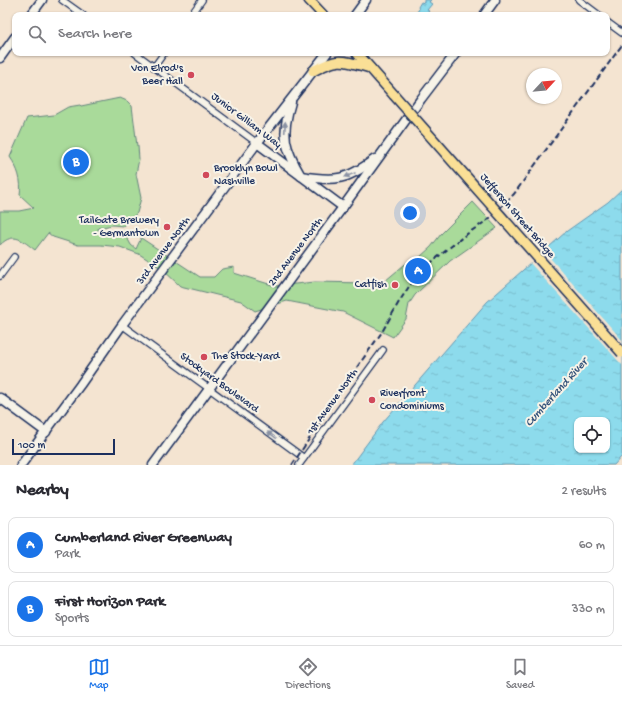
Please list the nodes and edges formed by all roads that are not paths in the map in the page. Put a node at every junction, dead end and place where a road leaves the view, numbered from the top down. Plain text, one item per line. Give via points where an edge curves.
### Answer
1 (42, 0) edge
2 (62, 0) edge
3 (202, 0) edge
4 (309, 0) edge
5 (366, 0) edge
6 (495, 0) edge
7 (579, 0) edge
8 (33, 12) edge
9 (79, 12) edge
10 (193, 12) edge
11 (320, 12) edge
12 (357, 12) edge
13 (486, 12) edge
14 (594, 12) edge
15 (610, 24) edge
16 (622, 33) edge
17 (12, 41) edge
18 (139, 56) edge
19 (162, 56) edge
20 (325, 56) edge
21 (360, 56) edge
22 (454, 56) edge
23 (0, 58) edge
24 (154, 67) junction
25 (370, 68) junction
26 (313, 71) junction
27 (292, 98) junction
28 (257, 143) junction
29 (382, 154) junction
30 (302, 176) junction
31 (343, 208) junction
32 (14, 257) dead end
33 (0, 276) edge
34 (122, 325) junction
35 (383, 350) dead end
36 (622, 353) edge
37 (209, 389) junction
38 (0, 398) edge
39 (46, 432) junction
40 (304, 458) junction
41 (22, 465) edge
42 (153, 465) edge
43 (299, 465) edge

1 - 8 street
2 - 9 street
3 - 10 street
4 - 11 main road
5 - 12 street
6 - 13 street
7 - 14 street
15 - 16 street
17 - 23 street
18 - 24 street, Junior Gilliam Way
19 - 24 street
20 - 26 street, 3rd Avenue North
21 - 25 main road, Jefferson Street Bridge
22 - 29 street, 2nd Avenue North
24 - 28 street, Junior Gilliam Way
25 - 26 main road via 341,61 328,63
25 - 36 main road, Jefferson Street Bridge, bridge
26 - 27 street, 3rd Avenue North
27 - 28 street, 3rd Avenue North
30 -> 27 street via 292,161 285,138 285,124
28 - 30 street, Junior Gilliam Way
28 - 34 street, 3rd Avenue North
29 -> 30 street via 352,175 339,179
29 - 31 street, 2nd Avenue North
30 - 31 street, Junior Gilliam Way
31 - 37 street, 2nd Avenue North
32 - 33 street
34 - 37 street, Stockyard Boulevard
34 - 39 street, 3rd Avenue North
35 - 40 street, 1st Avenue North
40 -> 37 street, Stockyard Boulevard
37 - 42 street, 2nd Avenue North
38 - 39 street
39 - 41 street, 3rd Avenue North
40 - 43 street, 1st Avenue North

